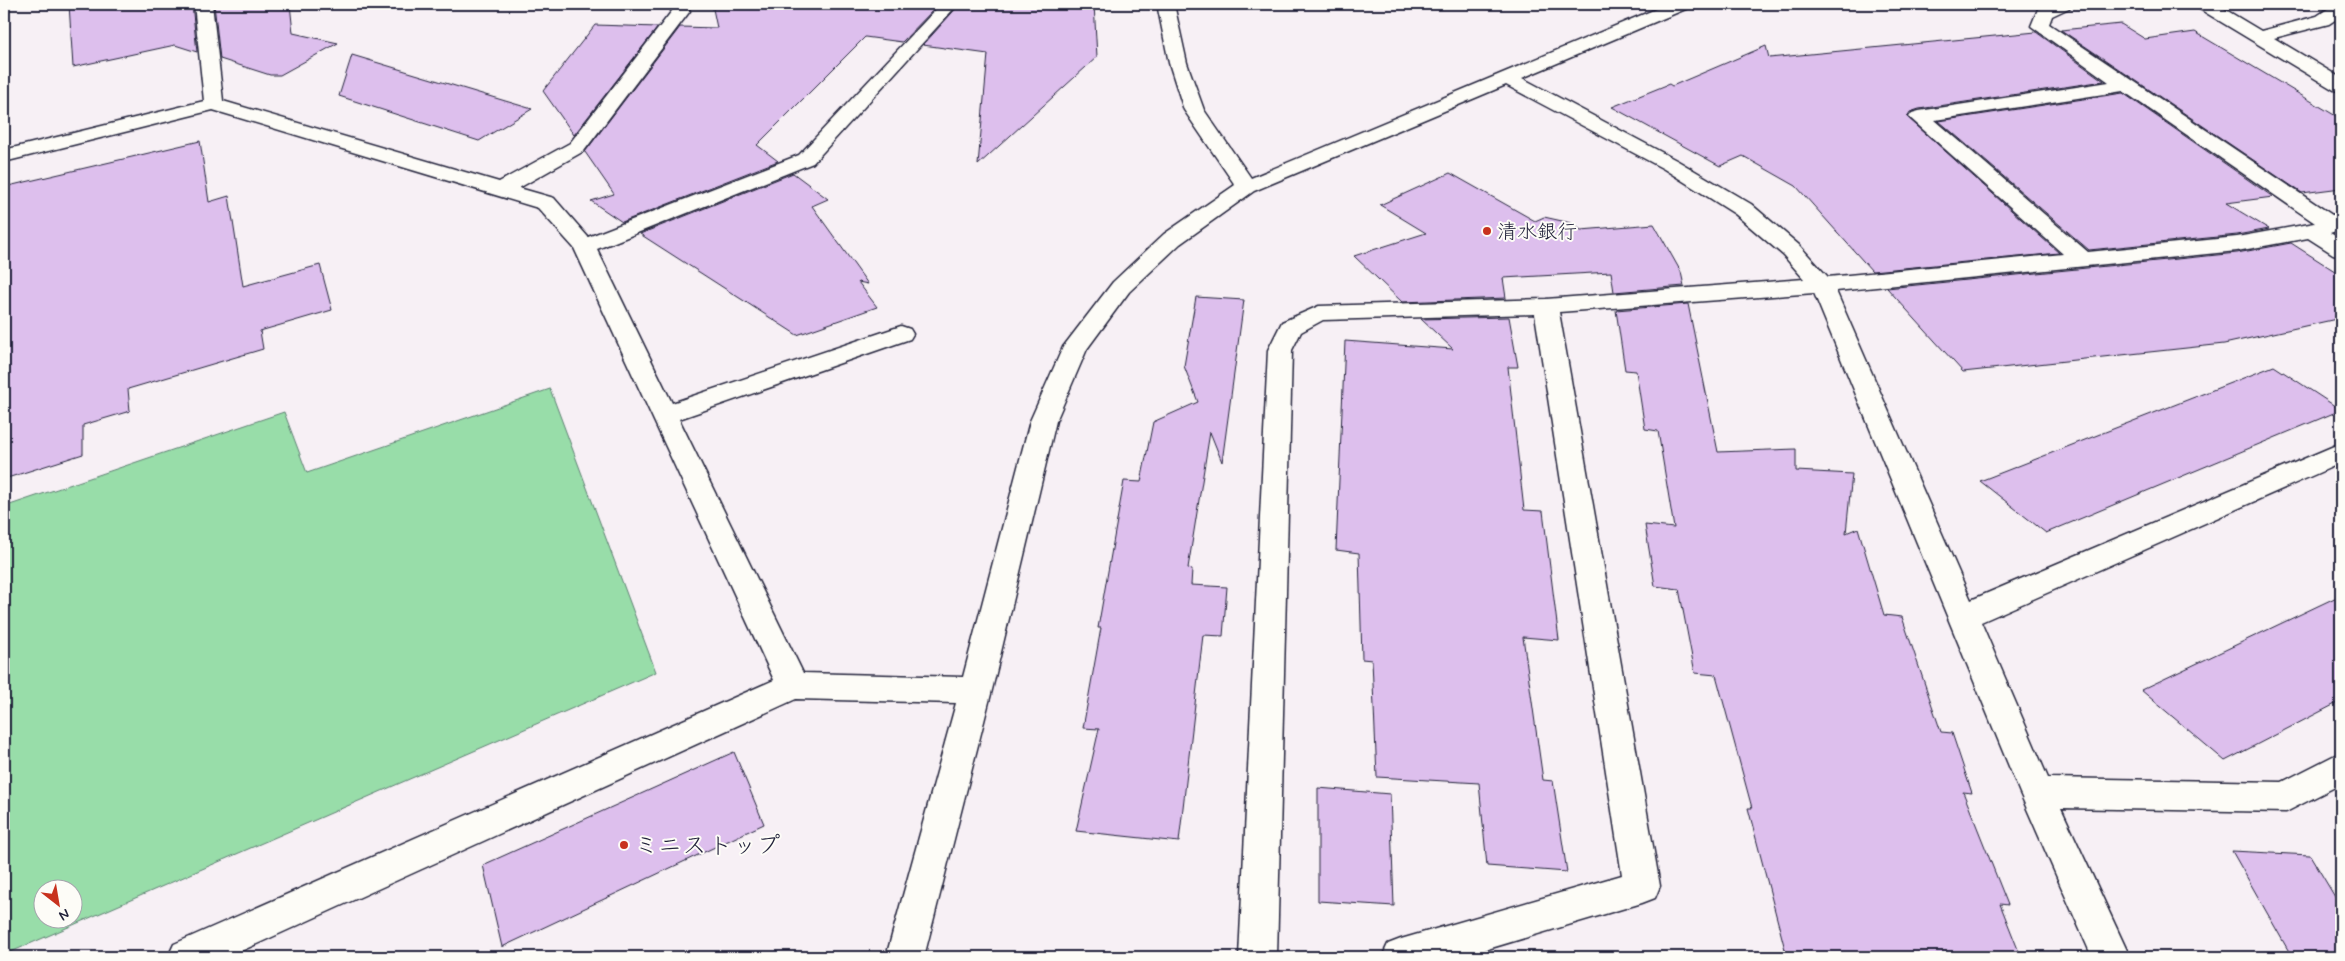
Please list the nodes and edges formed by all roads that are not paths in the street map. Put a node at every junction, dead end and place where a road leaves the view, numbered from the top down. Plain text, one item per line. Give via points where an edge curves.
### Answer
1 (204, 4) edge
2 (950, 4) edge
3 (1165, 4) edge
4 (1682, 4) edge
5 (2063, 4) edge
6 (2204, 4) edge
7 (2341, 8) edge
8 (681, 11) dead end
9 (2258, 37) junction
10 (1505, 77) junction
11 (2126, 85) junction
12 (2341, 86) edge
13 (214, 104) junction
14 (4, 156) edge
15 (1246, 187) junction
16 (501, 190) junction
17 (2329, 226) edge
18 (584, 246) junction
19 (2341, 248) edge
20 (2081, 258) junction
21 (1822, 285) junction
22 (1546, 306) junction
23 (902, 334) dead end
24 (664, 415) junction
25 (2341, 452) edge
26 (1964, 617) junction
27 (793, 686) junction
28 (976, 690) junction
29 (2341, 767) edge
30 (2037, 793) junction
31 (187, 957) edge
32 (905, 957) edge
33 (1258, 957) edge
34 (1401, 957) edge
35 (2111, 957) edge

1 - 13 street
2 - 18 street via 806,159
3 - 15 street via 1178,63 1194,110
4 - 10 street
5 - 11 street via 2044,13 2040,26
6 - 9 street
7 - 9 street via 2324,20
8 - 16 street via 577,147
9 - 12 street
10 - 15 street
10 - 21 street via 1671,165 1743,210 1790,250
11 - 17 street
11 - 20 street via 1919,117
13 - 14 street
13 - 16 street
15 - 28 street via 1172,238 1122,287 1075,347 1043,421
16 - 18 street via 546,204
17 - 19 street
17 - 20 street via 2237,244
18 - 24 street
20 - 21 street
21 - 22 street
21 - 26 street
22 - 33 street via 1319,313 1291,328 1280,350
22 - 34 street via 1642,886
23 - 24 street
24 - 27 street
25 - 26 street
26 - 30 street
27 - 28 street
27 - 31 street
28 - 32 street
29 - 30 street via 2286,797
30 - 35 street

